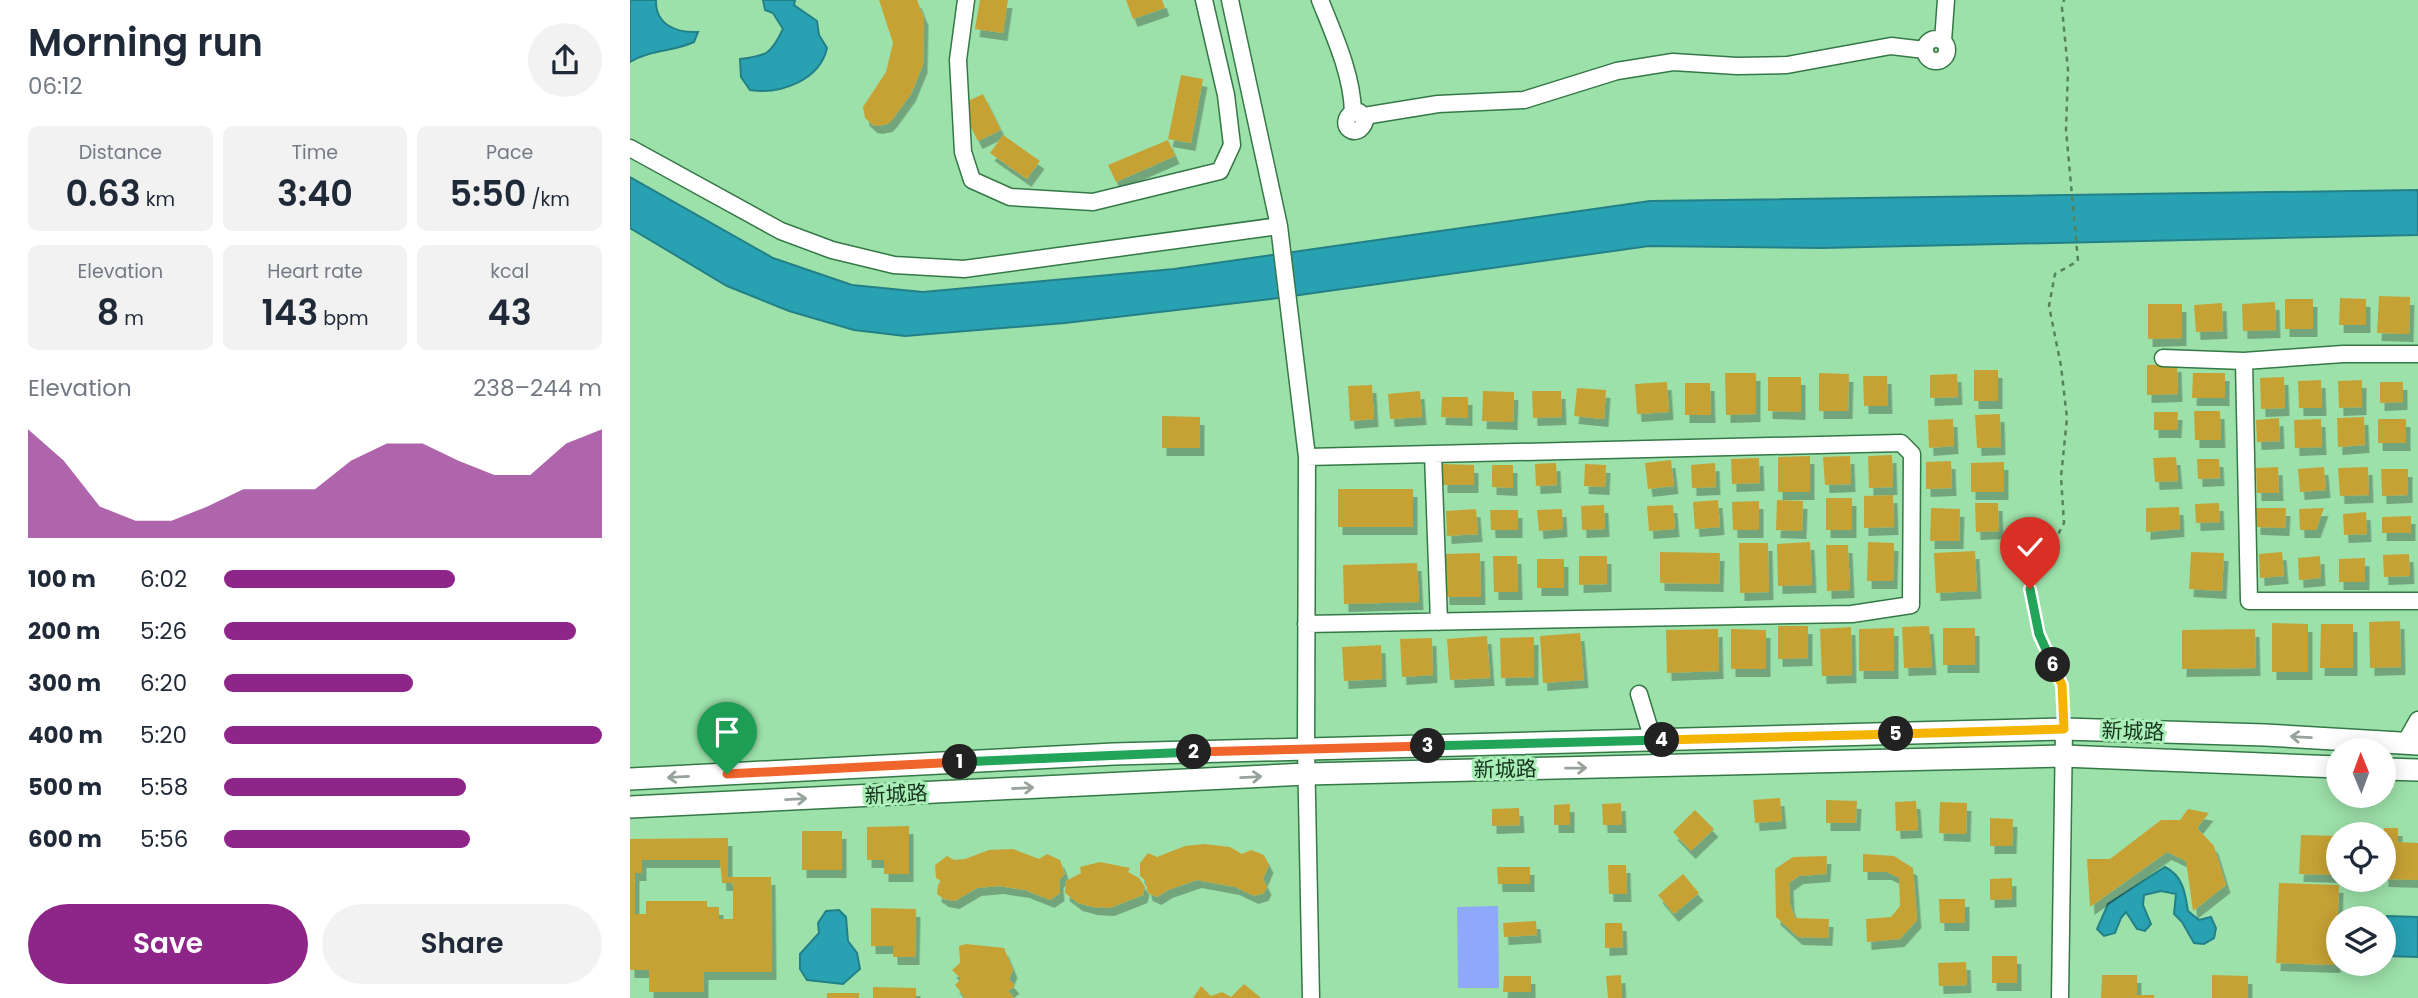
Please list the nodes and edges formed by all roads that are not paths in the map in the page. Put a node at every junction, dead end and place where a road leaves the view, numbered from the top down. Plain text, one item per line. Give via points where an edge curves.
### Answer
1 (966, 0) edge
2 (1204, 0) edge
3 (1230, 0) edge
4 (1320, 0) edge
5 (1946, 0) edge
6 (630, 148) edge
7 (1279, 226) junction
8 (2418, 354) edge
9 (2163, 358) dead end
10 (2244, 361) junction
11 (1433, 454) junction
12 (1307, 457) junction
13 (2418, 601) edge
14 (1439, 622) junction
15 (1306, 624) junction
16 (1639, 694) dead end
17 (2418, 720) edge
18 (2064, 729) junction
19 (1653, 740) junction
20 (2412, 743) edge
21 (1306, 749) junction
22 (2063, 756) junction
23 (2326, 767) edge
24 (2396, 769) edge
25 (2418, 770) edge
26 (1307, 774) junction
27 (630, 779) edge
28 (630, 807) edge
29 (1311, 998) edge
30 (2060, 998) edge

1 - 2 street via 958,60 963,152 972,180 1010,197 1093,202 1220,171 1233,145
3 - 7 street
4 - 5 street via 1358,114 1524,100 1617,71 1673,62 1787,65 1891,46 1925,50 1931,40 1943,41
6 - 7 street via 781,231 894,265 964,269
7 - 12 street
8 - 10 street
9 - 10 street
10 - 13 street via 2249,601
11 - 12 street
11 - 14 street
11 - 14 street via 1901,443 1912,454 1912,605 1852,614
12 - 15 street
14 - 15 street
15 - 21 street
16 - 19 street
17 - 20 street
18 - 19 main road, 新城路
20 -> 18 main road, 新城路
18 - 22 street
19 - 21 main road, 新城路
21 - 26 street
21 -> 27 main road, 新城路 via 1114,754
22 - 23 main road, 新城路
26 -> 22 main road, 新城路
22 - 30 street
24 - 25 main road
28 -> 26 main road, 新城路
26 - 29 street

